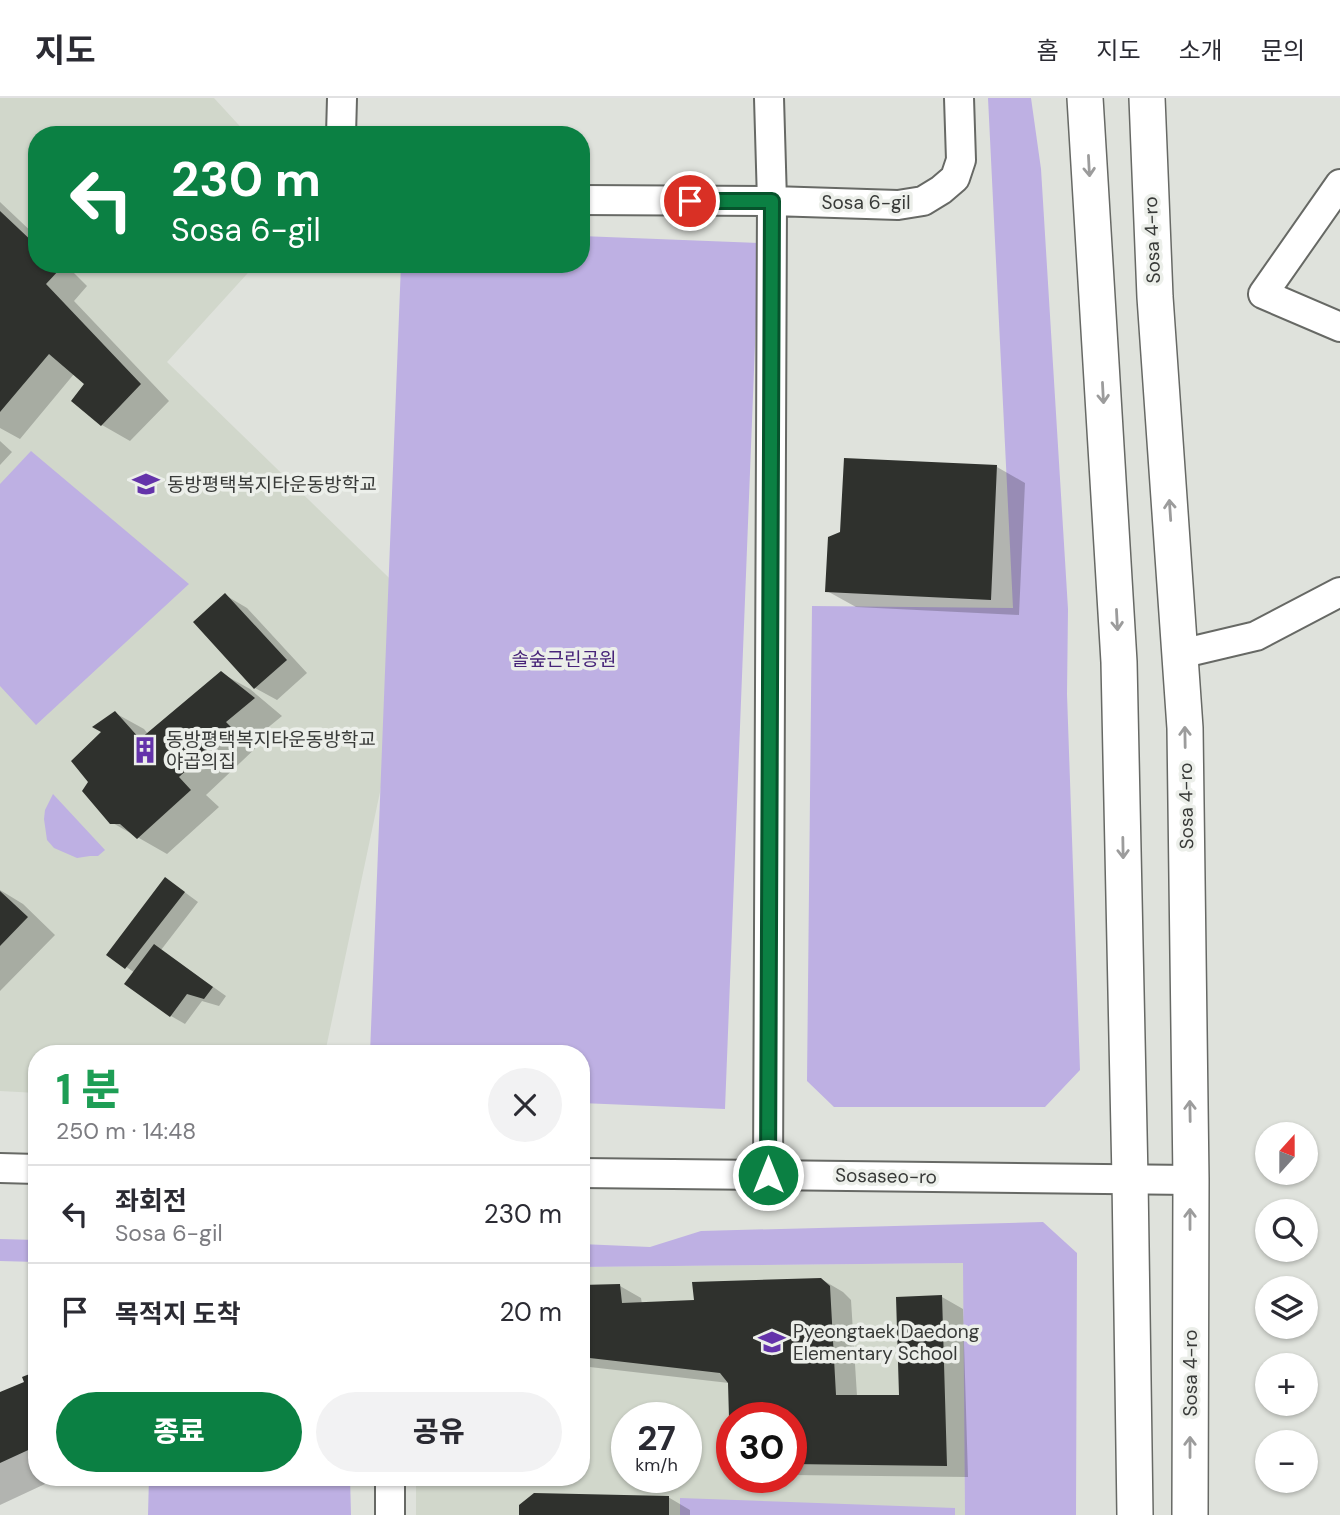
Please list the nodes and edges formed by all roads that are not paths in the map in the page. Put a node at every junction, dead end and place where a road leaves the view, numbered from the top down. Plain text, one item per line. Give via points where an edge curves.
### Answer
1 (342, 98) edge
2 (769, 98) edge
3 (959, 98) edge
4 (1085, 98) edge
5 (1147, 98) edge
6 (341, 126) edge
7 (1340, 184) edge
8 (590, 200) edge
9 (772, 201) junction
10 (1340, 327) edge
11 (1340, 592) edge
12 (1180, 654) junction
13 (0, 1168) edge
14 (28, 1169) edge
15 (590, 1173) edge
16 (768, 1175) junction
17 (1130, 1179) junction
18 (1191, 1180) junction
19 (390, 1486) edge
20 (390, 1515) edge
21 (1135, 1515) edge
22 (1190, 1515) edge

1 - 6 street
2 - 9 street
3 - 9 street, Sosa 6-gil via 961,160 955,178 923,201 898,205
4 -> 17 main road via 1119,662
12 -> 5 main road, Sosa 4-ro via 1155,297
7 - 10 street via 1263,294
8 - 9 street, Sosa 6-gil
9 - 16 street
11 - 12 street via 1256,636
18 -> 12 main road, Sosa 4-ro
13 - 14 street
15 - 16 street, Sosaseo-ro
16 - 17 street, Sosaseo-ro
17 - 18 street, Sosaseo-ro
17 - 21 main road
22 -> 18 main road, Sosa 4-ro
19 - 20 street

